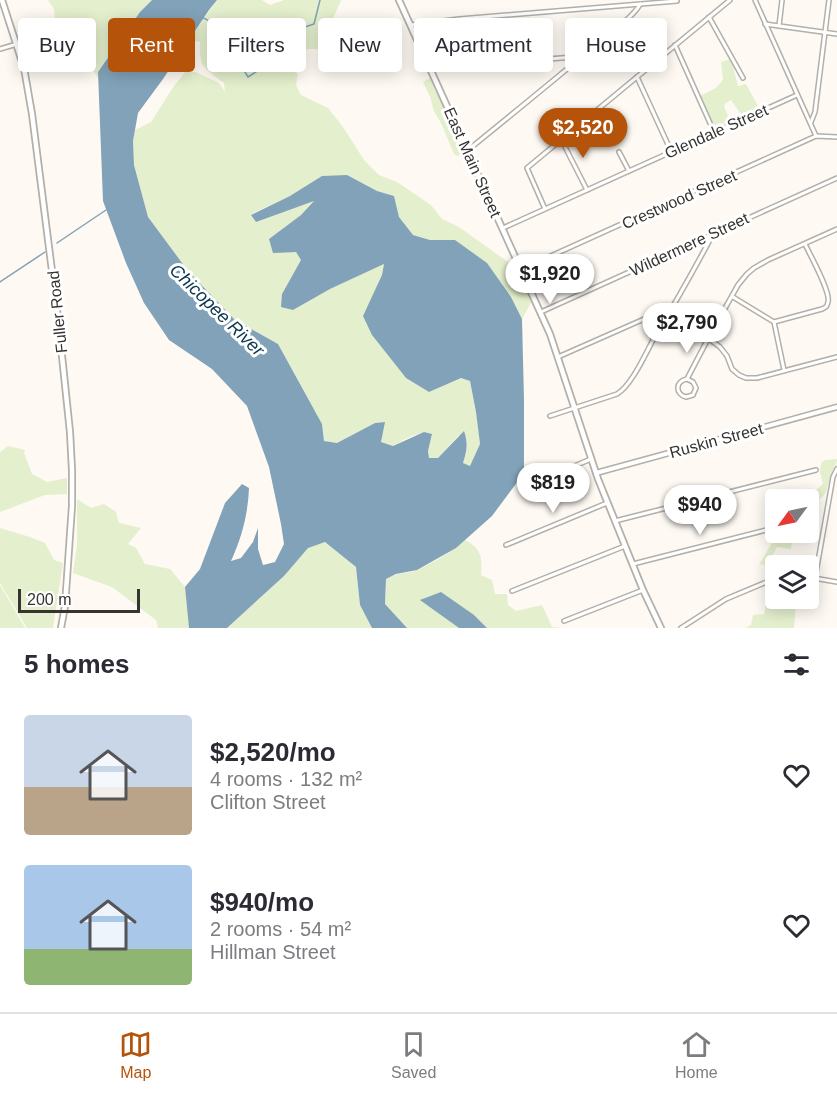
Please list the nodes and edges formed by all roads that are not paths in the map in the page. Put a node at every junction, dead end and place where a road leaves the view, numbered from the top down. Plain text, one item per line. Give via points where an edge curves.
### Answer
1 (2, 0) edge
2 (399, 0) edge
3 (730, 0) edge
4 (755, 0) edge
5 (782, 0) edge
6 (829, 0) edge
7 (678, 1) edge
8 (640, 4) junction
9 (2, 6) edge
10 (709, 17) junction
11 (628, 18) edge
12 (765, 24) junction
13 (411, 25) junction
14 (779, 26) junction
15 (414, 32) edge
16 (825, 33) junction
17 (837, 34) edge
18 (17, 44) junction
19 (675, 45) junction
20 (0, 49) edge
21 (565, 71) edge
22 (432, 72) edge
23 (637, 77) junction
24 (743, 78) dead end
25 (797, 94) junction
26 (810, 123) junction
27 (714, 132) junction
28 (816, 136) junction
29 (837, 137) edge
30 (561, 139) junction
31 (468, 150) junction
32 (672, 151) junction
33 (620, 152) dead end
34 (629, 171) junction
35 (837, 178) edge
36 (588, 190) junction
37 (545, 209) junction
38 (503, 228) junction
39 (837, 229) edge
40 (714, 233) junction
41 (805, 244) junction
42 (522, 269) junction
43 (732, 297) junction
44 (541, 312) junction
45 (670, 312) junction
46 (774, 322) junction
47 (708, 338) junction
48 (558, 357) junction
49 (837, 357) edge
50 (784, 370) junction
51 (687, 379) junction
52 (837, 407) edge
53 (574, 409) junction
54 (550, 416) dead end
55 (591, 459) junction
56 (837, 469) edge
57 (816, 470) dead end
58 (596, 473) junction
59 (541, 480) dead end
60 (607, 503) junction
61 (615, 521) junction
62 (765, 530) edge
63 (506, 545) dead end
64 (625, 546) junction
65 (819, 556) edge
66 (632, 564) junction
67 (819, 579) edge
68 (837, 582) edge
69 (765, 583) edge
70 (642, 590) junction
71 (512, 591) dead end
72 (564, 621) dead end
73 (61, 628) edge
74 (661, 628) edge
75 (681, 628) edge

1 - 9 main road, Fuller Road
2 - 13 main road, East Main Street
3 - 10 street
4 - 12 street
5 - 14 street
6 - 16 street
7 - 8 street
8 - 11 street
8 - 13 street
9 - 18 main road, Fuller Road
10 - 19 street
10 - 24 street
12 - 14 street
12 - 25 street
13 - 15 main road, East Main Street
14 - 16 street
16 - 17 street
16 - 26 street via 815,112
18 - 20 street
18 - 73 main road, Fuller Road via 32,114 72,455 72,506
19 - 23 street
19 - 27 street
21 - 31 street
22 - 31 main road, East Main Street
23 - 30 street
23 - 32 street
25 - 26 street
25 - 27 street, Glendale Street
26 - 28 street
27 - 32 street, Glendale Street
28 - 29 street, Crestwood Street
28 - 42 street, Crestwood Street
30 - 36 street
30 - 37 street via 527,168
31 - 38 main road, East Main Street
32 - 34 street, Glendale Street
33 - 34 street
34 - 36 street, Glendale Street
35 - 40 street, Wildermere Street
36 - 37 street, Glendale Street
37 - 38 street, Glendale Street
38 - 42 main road, East Main Street
39 - 41 street
40 - 44 street, Wildermere Street
40 - 45 street
41 - 43 street via 754,267
41 - 46 street via 827,291 828,302 822,309
42 - 44 main road, East Main Street
43 - 46 street
43 - 47 street
44 - 48 main road, East Main Street
45 - 47 street
45 - 48 street via 660,312
45 - 53 street via 623,391
46 - 50 street
47 - 50 street via 722,349 732,369 746,378
47 - 51 street
48 - 53 main road, East Main Street
49 - 50 street
51 - 51 street via 696,387 688,397 678,390 680,382
52 - 58 street, Ruskin Street
53 - 54 street
53 - 55 main road, East Main Street
55 - 58 main road, East Main Street
55 - 59 street
56 - 65 street
57 - 61 street
58 - 60 main road, East Main Street
60 - 61 main road, East Main Street
60 - 63 street
61 - 64 main road, East Main Street
62 - 66 street
64 - 66 main road, East Main Street
64 - 71 street
66 - 70 main road, East Main Street
67 - 68 street
69 - 75 street via 726,599
70 - 72 street
70 - 74 main road, East Main Street

